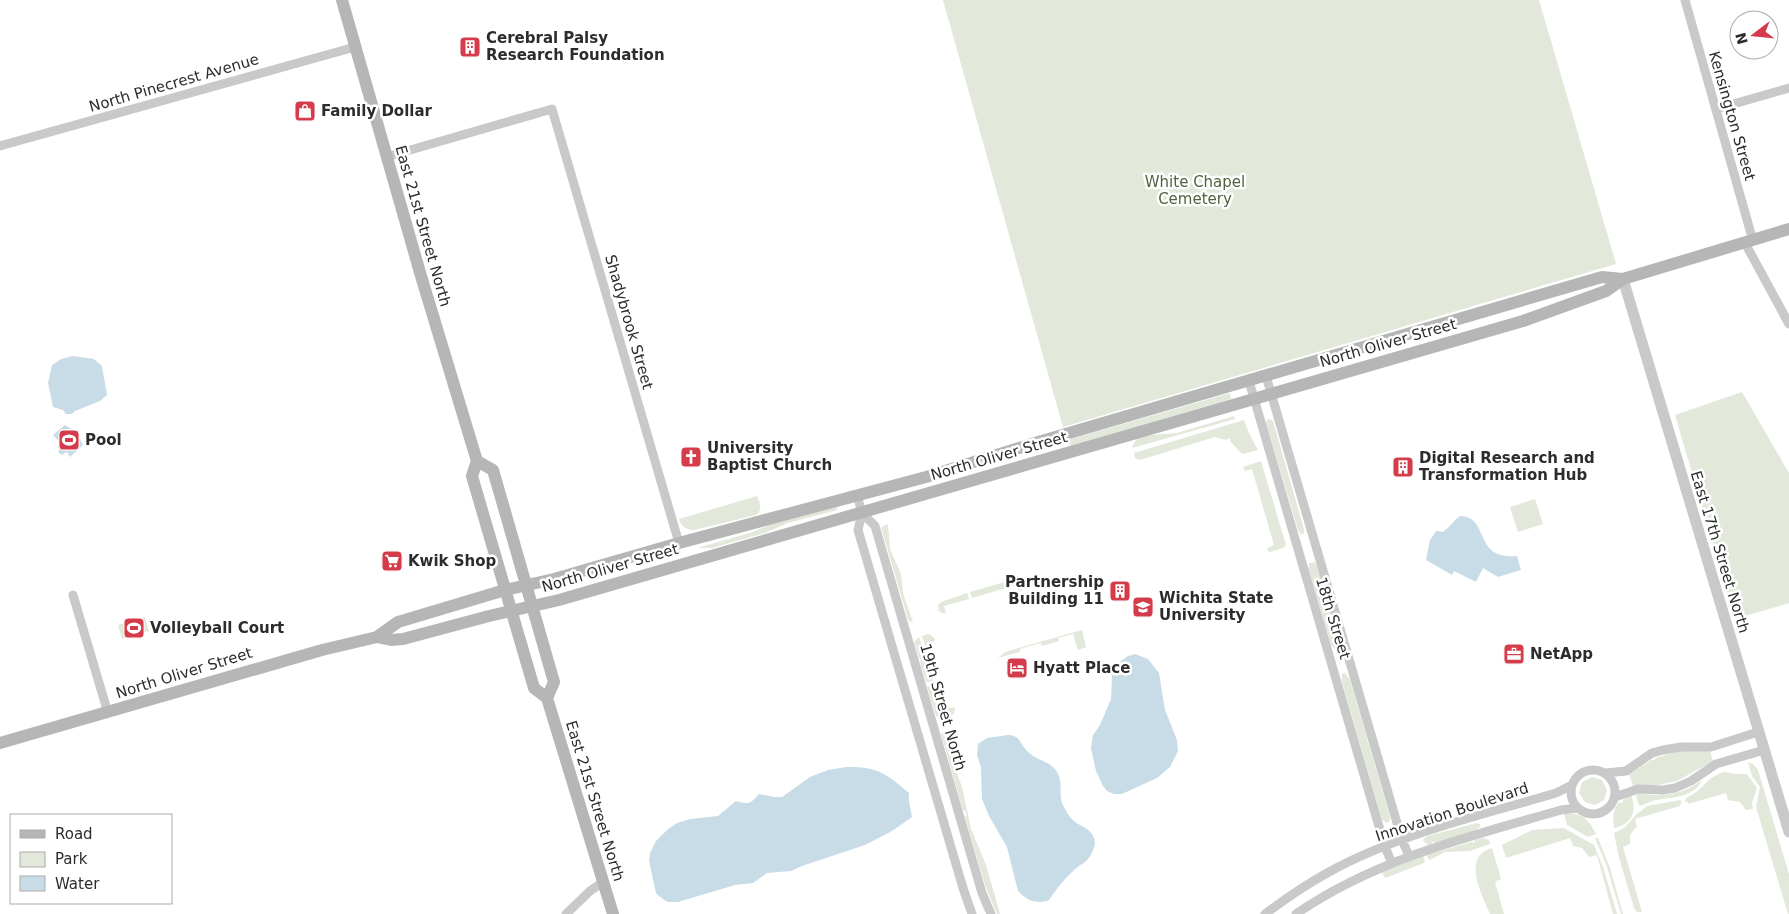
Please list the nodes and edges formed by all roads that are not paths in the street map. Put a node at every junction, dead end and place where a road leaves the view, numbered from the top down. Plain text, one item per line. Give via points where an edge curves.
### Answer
1 (342, 0) edge
2 (1684, 0) edge
3 (355, 47) junction
4 (1789, 88) edge
5 (1716, 109) junction
6 (0, 146) edge
7 (386, 157) junction
8 (1789, 229) edge
9 (1749, 242) junction
10 (1623, 279) junction
11 (1789, 324) edge
12 (1266, 376) junction
13 (1249, 381) junction
14 (1271, 394) junction
15 (1254, 398) junction
16 (477, 461) junction
17 (857, 494) junction
18 (862, 513) junction
19 (679, 543) junction
20 (526, 585) junction
21 (505, 590) junction
22 (73, 595) dead end
23 (532, 606) junction
24 (511, 611) junction
25 (377, 636) junction
26 (547, 698) junction
27 (108, 713) junction
28 (1758, 732) junction
29 (0, 743) edge
30 (1764, 750) junction
31 (1606, 773) junction
32 (1572, 785) junction
33 (1615, 797) junction
34 (1578, 808) junction
35 (1789, 832) edge
36 (1402, 840) junction
37 (1385, 847) junction
38 (1409, 856) junction
39 (1392, 863) junction
40 (603, 882) junction
41 (566, 914) edge
42 (613, 914) edge
43 (972, 914) edge
44 (991, 914) edge
45 (1265, 914) edge
46 (1296, 914) edge

1 - 3 main road, East 21st Street North
2 - 5 street, Kensington Street
3 - 6 street, North Pinecrest Avenue
3 - 7 main road, East 21st Street North
4 - 5 street
5 - 9 street, Kensington Street
7 - 16 main road, East 21st Street North
7 - 19 street, Shadybrook Street via 552,109
8 - 9 main road, North Oliver Street
9 - 10 main road, North Oliver Street
9 - 11 street, Kensington Street
10 - 12 main road, North Oliver Street via 1602,278
10 - 14 main road, North Oliver Street via 1606,292 1523,321
10 - 28 street, East 17th Street North
12 - 13 main road, North Oliver Street
12 - 14 street, 18th Street
13 - 15 street, 18th Street
13 - 17 main road, North Oliver Street via 926,477
14 - 15 main road, North Oliver Street
14 - 36 street, 18th Street
15 - 18 main road, North Oliver Street
15 - 37 street, 18th Street
16 - 20 main road, East 21st Street North via 493,470
16 - 21 main road, East 21st Street North via 472,476
17 - 18 street, 19th Street North
17 - 19 main road, North Oliver Street
18 - 23 main road, North Oliver Street
18 - 43 street, 19th Street North via 858,530
18 - 44 street, 19th Street North via 874,526 982,893
19 - 20 main road, North Oliver Street
20 - 21 main road, North Oliver Street
20 - 23 main road, East 21st Street North
21 - 24 main road, East 21st Street North
21 - 25 main road, North Oliver Street via 398,622
22 - 27 street
23 - 24 main road, North Oliver Street
23 - 26 main road, East 21st Street North via 554,682
24 - 25 main road, North Oliver Street via 403,640
24 - 26 main road, East 21st Street North via 534,688
25 - 27 main road, North Oliver Street
26 - 40 main road, East 21st Street North
27 - 29 main road, North Oliver Street
28 - 30 street, East 17th Street North
28 - 31 street, Innovation Boulevard via 1711,747 1663,750 1652,753 1632,768
30 - 33 street, Innovation Boulevard via 1716,764 1675,788 1638,789
30 - 35 street, East 17th Street North
31 - 32 street, Innovation Boulevard via 1586,770
31 - 33 street via 1613,781
32 - 34 street via 1572,797
32 - 36 street, Innovation Boulevard
33 - 34 street, Innovation Boulevard via 1608,808 1599,813 1588,814
34 - 38 street, Innovation Boulevard via 1561,810
36 - 37 street, Innovation Boulevard
36 - 38 street, 18th Street
37 - 39 street, 18th Street
37 - 45 street, Innovation Boulevard via 1329,872
38 - 39 street, Innovation Boulevard
39 - 46 street, Innovation Boulevard via 1340,886
40 - 41 street
40 - 42 main road, East 21st Street North

